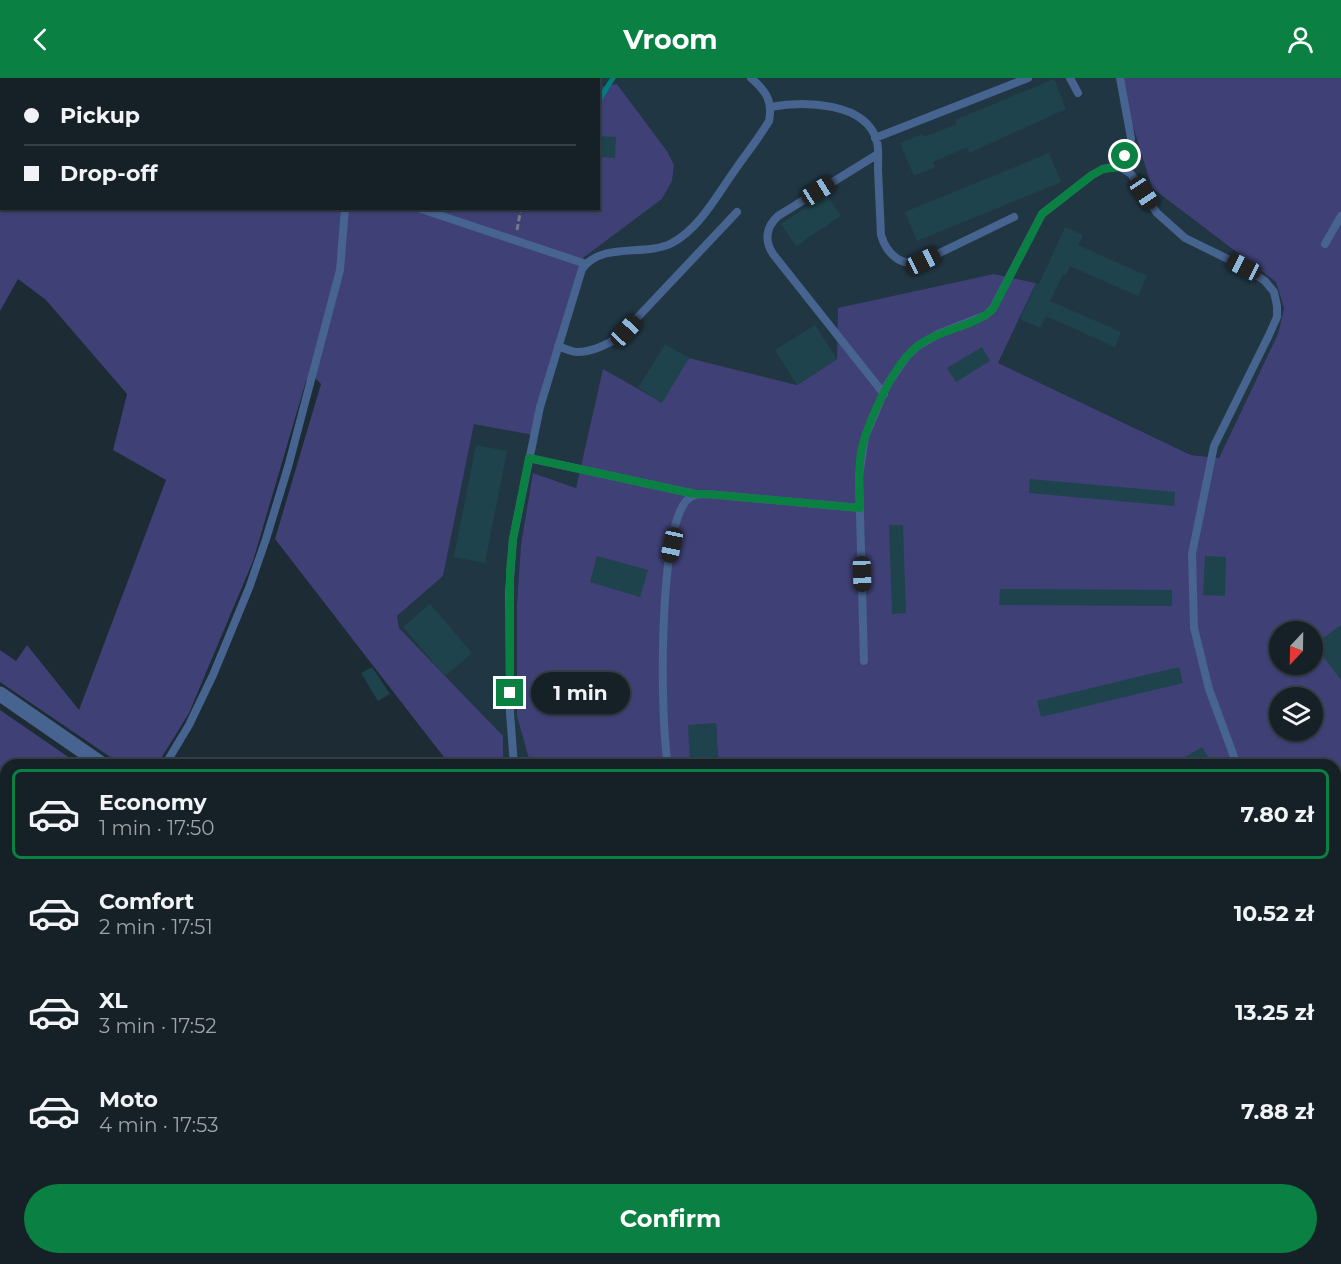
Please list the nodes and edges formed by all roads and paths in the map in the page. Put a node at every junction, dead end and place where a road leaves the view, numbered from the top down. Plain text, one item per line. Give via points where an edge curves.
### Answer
1 (751, 78) edge
2 (1028, 78) edge
3 (1070, 78) edge
4 (1120, 78) edge
5 (1078, 93) dead end
6 (770, 107) junction
7 (875, 138) junction
8 (878, 154) junction
9 (1120, 167) junction
10 (345, 210) edge
11 (424, 210) edge
12 (521, 210) edge
13 (737, 212) dead end
14 (1341, 216) edge
15 (1014, 217) dead end
16 (515, 241) junction
17 (1325, 244) dead end
18 (586, 264) junction
19 (558, 346) junction
20 (884, 394) junction
21 (529, 458) junction
22 (695, 494) junction
23 (860, 508) junction
24 (864, 661) dead end
25 (0, 694) edge
26 (94, 759) edge
27 (169, 759) edge
28 (514, 759) edge
29 (667, 759) edge
30 (1235, 759) edge

1 - 6 lane via 768,95
2 - 7 lane
3 - 5 lane
4 - 9 lane via 1131,138
6 - 7 lane via 793,103 834,108 861,120
6 - 18 lane via 765,128 702,216 680,238 658,248 601,255
7 - 8 lane
8 - 15 lane via 881,235 885,247 899,260 923,261
8 - 20 lane via 778,216 767,239 773,254
9 - 20 lane via 1092,175 1048,209 1037,222 993,309 918,346 907,356
9 - 30 lane via 1131,174 1157,213 1185,238 1265,281 1274,292 1277,306 1269,335 1214,446 1192,554 1194,628 1209,689
10 - 27 lane via 340,270 266,539 213,675
11 - 16 lane
12 - 16 path
13 - 19 lane via 620,336 580,352
14 - 17 lane
16 - 18 lane
18 - 19 lane
19 - 21 lane
20 - 23 lane via 861,452
21 - 22 lane
21 - 28 lane via 513,539 508,592
22 - 23 lane
22 - 29 lane via 683,507 676,528 664,610
23 - 24 lane
25 - 26 street

